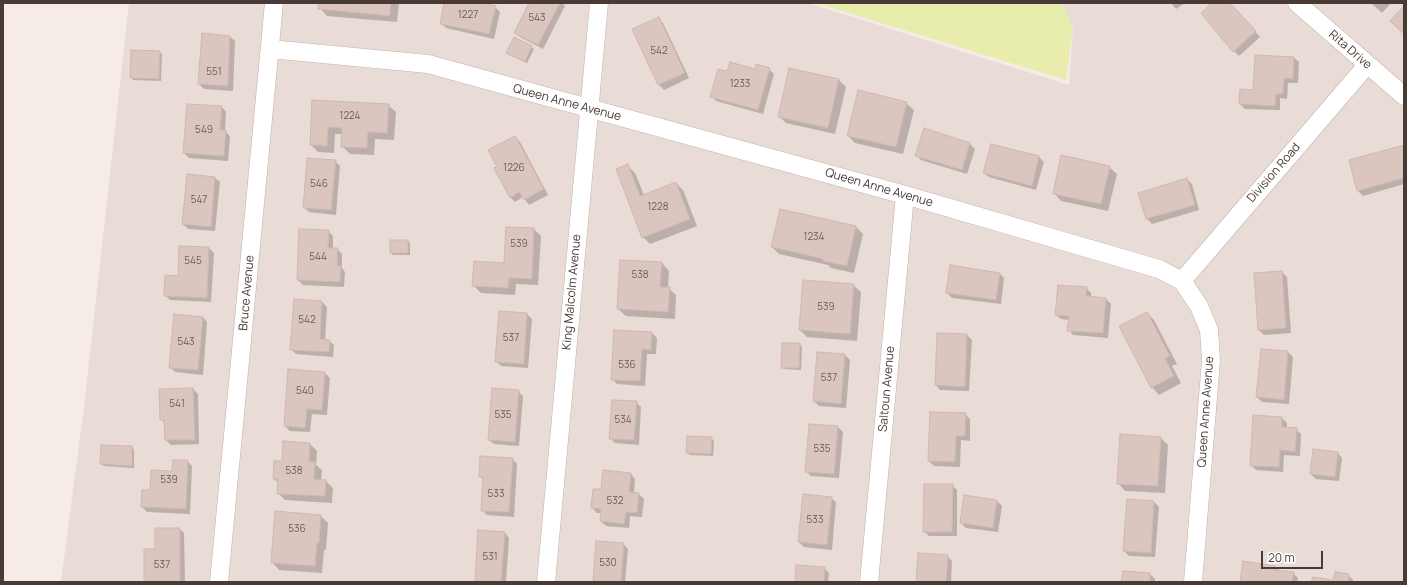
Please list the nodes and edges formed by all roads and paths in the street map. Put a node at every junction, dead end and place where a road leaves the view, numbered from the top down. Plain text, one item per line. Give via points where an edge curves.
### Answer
1 (274, 3) edge
2 (599, 3) edge
3 (1297, 3) edge
4 (270, 49) junction
5 (1367, 65) junction
6 (1404, 96) edge
7 (589, 109) junction
8 (905, 195) junction
9 (1182, 281) junction
10 (219, 582) edge
11 (546, 582) edge
12 (869, 582) edge
13 (1193, 582) edge

1 - 4 street, Bruce Avenue
2 - 7 street, King Malcolm Avenue
3 - 5 street, Rita Drive
4 - 7 street, Queen Anne Avenue via 428,64
4 - 10 street, Bruce Avenue
5 - 6 street, Rita Drive
5 - 9 street, Division Road
7 - 8 street, Queen Anne Avenue
7 - 11 street, King Malcolm Avenue
8 - 9 street, Queen Anne Avenue via 1159,268
8 - 12 street, Saltoun Avenue
9 - 13 street, Queen Anne Avenue via 1200,306 1209,330 1211,360

